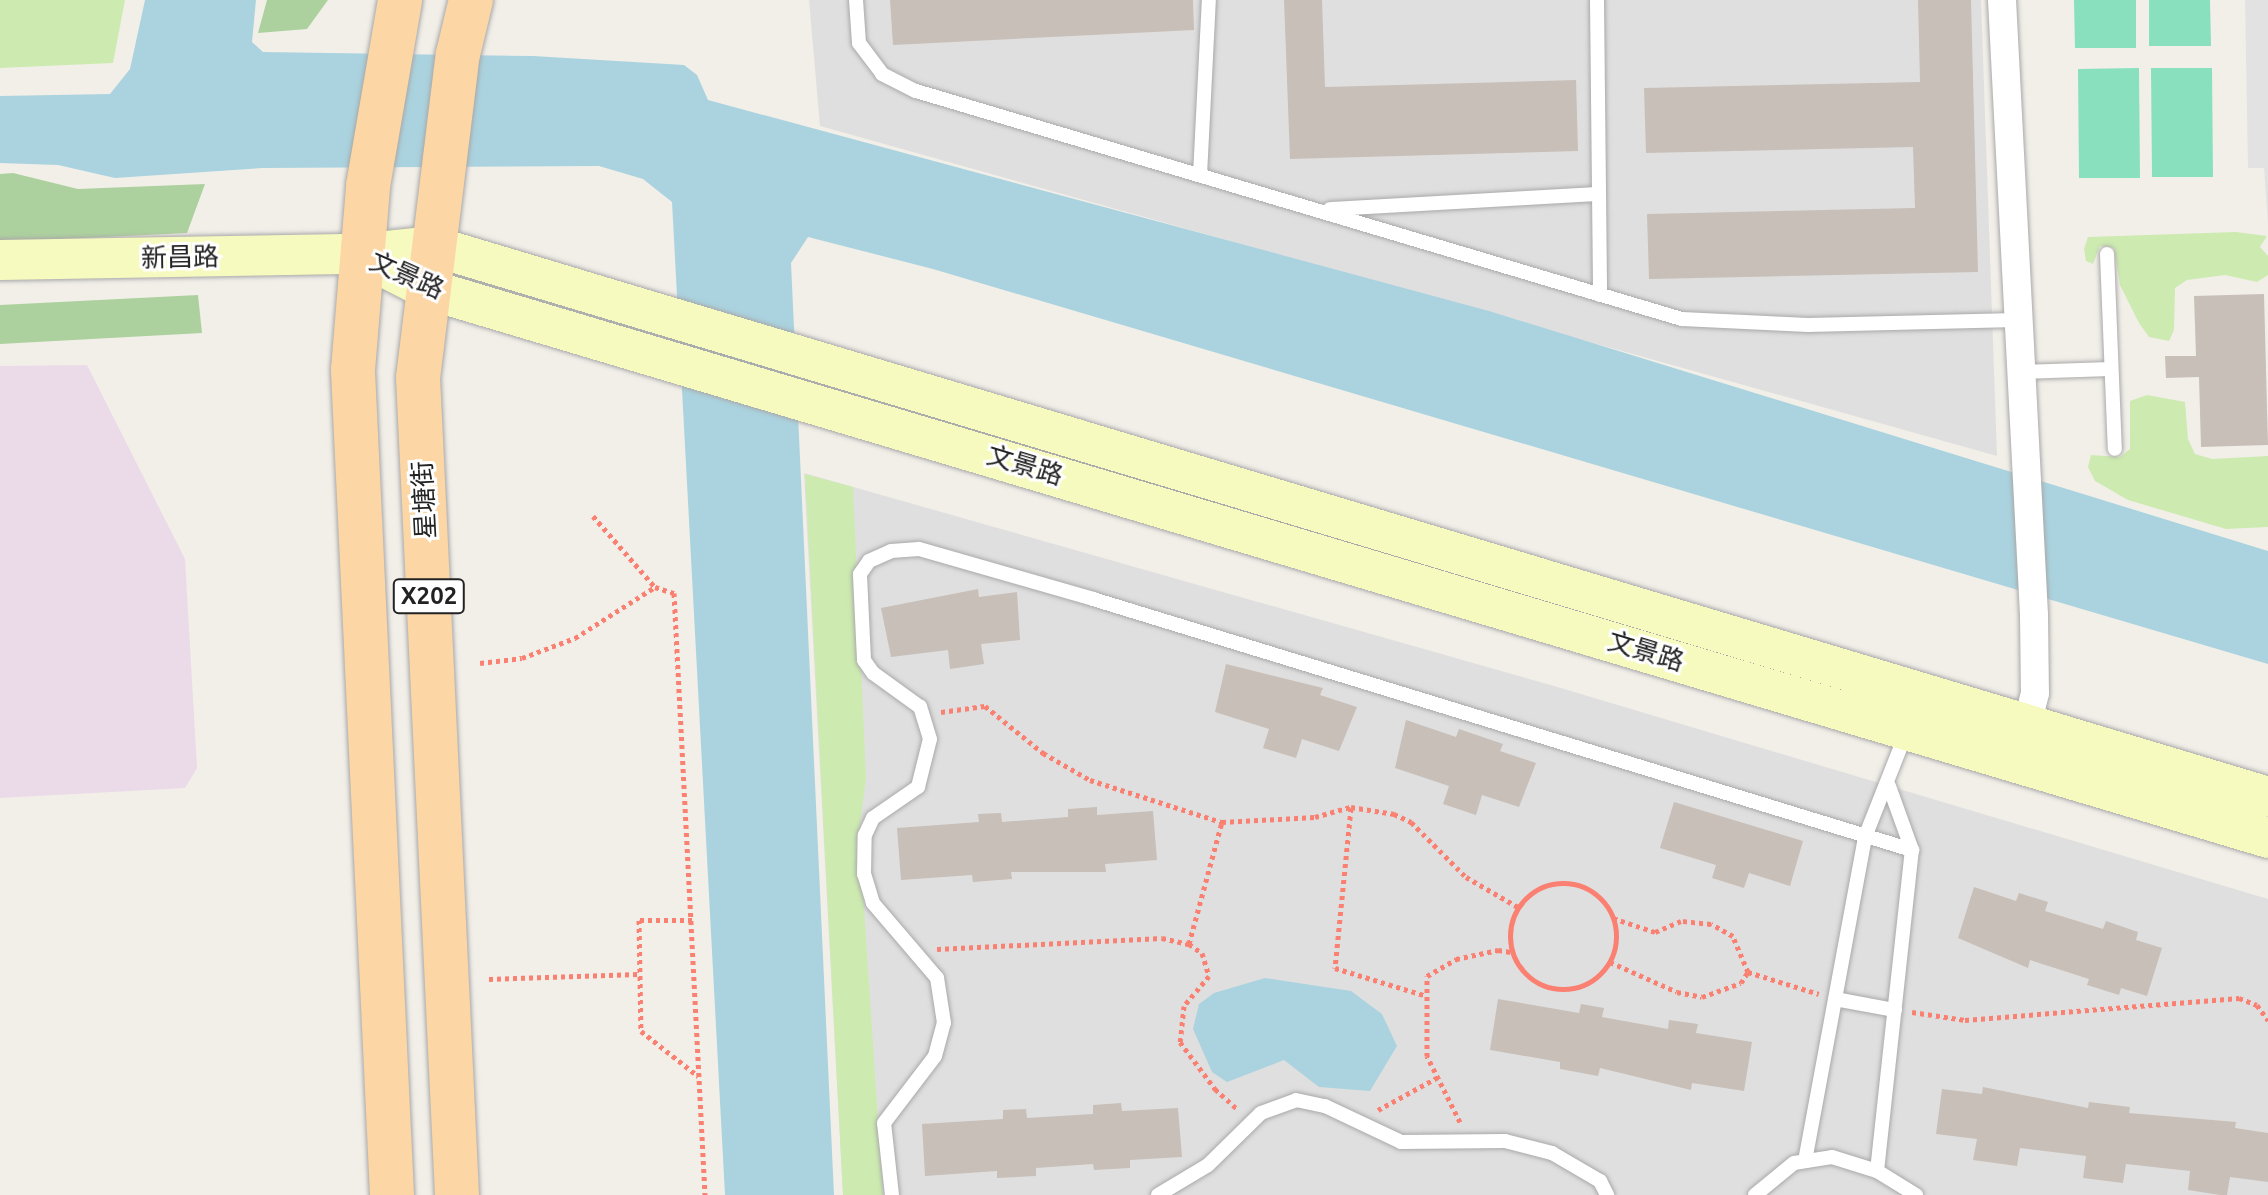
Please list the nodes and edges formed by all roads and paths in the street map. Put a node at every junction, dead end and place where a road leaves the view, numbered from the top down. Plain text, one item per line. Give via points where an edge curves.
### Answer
1 (400, 0) edge
2 (471, 0) edge
3 (856, 0) edge
4 (1209, 0) edge
5 (1597, 0) edge
6 (2002, 0) edge
7 (1200, 175) junction
8 (1599, 194) junction
9 (1318, 210) junction
10 (433, 246) junction
11 (359, 254) junction
12 (2107, 254) dead end
13 (0, 260) edge
14 (427, 289) junction
15 (1600, 295) junction
16 (2017, 320) junction
17 (2111, 369) junction
18 (2020, 372) junction
19 (2115, 449) dead end
20 (593, 516) dead end
21 (655, 587) junction
22 (480, 663) dead end
23 (922, 714) junction
24 (2028, 722) junction
25 (1907, 730) junction
26 (1889, 786) junction
27 (2268, 797) edge
28 (1351, 807) junction
29 (1222, 822) junction
30 (1865, 837) junction
31 (2268, 838) edge
32 (1912, 850) junction
33 (1518, 907) junction
34 (1613, 918) junction
35 (692, 920) junction
36 (1189, 944) junction
37 (912, 950) junction
38 (1511, 952) junction
39 (1610, 962) junction
40 (1748, 972) junction
41 (639, 974) junction
42 (489, 979) dead end
43 (1424, 995) junction
44 (1835, 999) junction
45 (1895, 1010) junction
46 (2268, 1020) edge
47 (699, 1076) junction
48 (1440, 1076) junction
49 (1250, 1121) junction
50 (1365, 1125) junction
51 (1467, 1142) junction
52 (1805, 1161) junction
53 (1877, 1171) junction
54 (392, 1195) edge
55 (457, 1195) edge
56 (705, 1195) edge
57 (892, 1195) edge
58 (1158, 1195) edge
59 (1607, 1195) edge
60 (1755, 1195) edge
61 (1916, 1195) edge

1 - 11 main road, X202
2 - 10 main road, 星塘街 / X202 via 458,54
3 - 7 lane via 859,43 882,74 916,91
4 - 7 lane
5 - 8 lane
6 - 16 street
7 - 9 lane
8 - 9 lane
8 - 15 lane
9 - 15 lane
10 - 11 main road, 文景路
10 - 14 main road, 星塘街 / X202
10 - 24 main road, 文景路
11 - 13 main road, 新昌路
11 - 14 main road, 文景路
11 - 54 main road, X202 via 353,370
12 - 17 lane
14 - 25 main road, 文景路
14 - 55 main road, 星塘街 / X202 via 418,378
15 - 16 lane via 1682,319 1724,322
16 - 18 street
17 - 18 lane
17 - 19 lane
18 - 24 street via 2034,615 2035,693
20 - 21 path
21 - 22 path via 575,638 522,658
21 - 35 path via 674,593
23 - 29 path via 985,706 1043,753 1090,780
23 - 30 lane via 864,660 860,574 869,561 891,551 919,549 1093,599
23 - 37 lane via 930,739 918,787 873,818 865,835 864,874 873,903
24 - 27 main road, 文景路
25 - 26 lane
25 - 31 main road, 文景路
26 - 30 lane
26 - 32 lane
28 - 29 path via 1315,817
28 - 33 path via 1411,822 1466,877
28 - 43 path via 1335,968
29 - 36 path
30 - 32 lane
30 - 44 lane
32 - 45 lane
33 - 34 path via 1535,890 1570,883 1601,898
33 - 38 path via 1509,935
34 - 39 path via 1616,945
34 - 40 path via 1655,932 1681,921 1711,924 1733,936
35 - 41 path via 639,920
35 - 47 path
36 - 37 path via 1162,938
36 - 49 path via 1202,953 1209,976 1184,1006 1180,1042 1215,1089
37 - 57 lane via 937,978 944,1023 935,1056 884,1123
38 - 39 path via 1527,974 1550,988 1585,985
38 - 43 path via 1498,950 1444,963 1427,976
39 - 40 path via 1677,992 1702,997 1741,983
40 - 44 path
41 - 42 path
41 - 47 path via 641,1031
43 - 48 path via 1423,1037
44 - 45 lane
44 - 52 lane
45 - 46 path via 1965,1020 2239,998 2257,1005
45 - 53 lane
47 - 56 path
48 - 50 path via 1401,1093
48 - 51 path
49 - 50 lane via 1296,1100
49 - 58 lane via 1197,1174
50 - 51 lane via 1401,1142
51 - 59 lane via 1505,1141 1552,1153 1600,1181
52 - 53 lane via 1832,1157
52 - 60 lane via 1794,1163
53 - 61 lane

